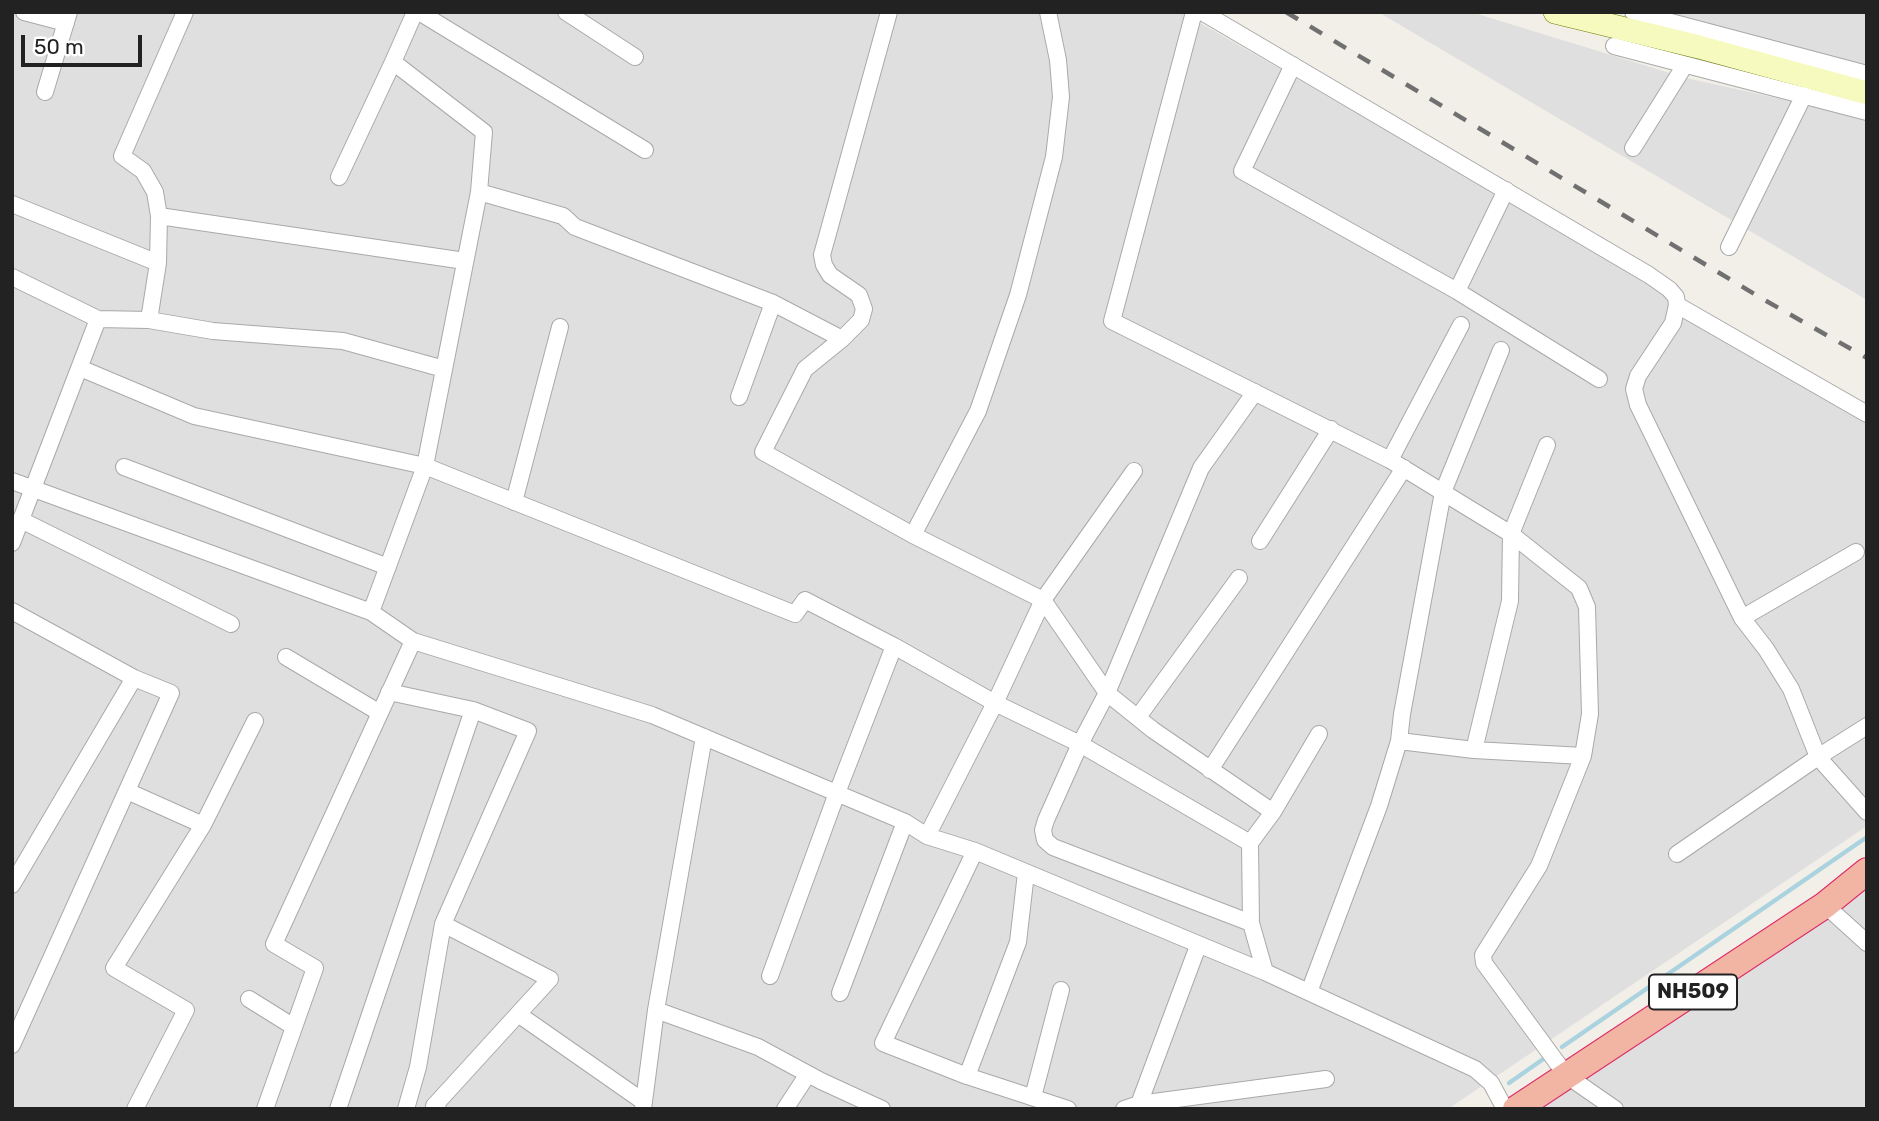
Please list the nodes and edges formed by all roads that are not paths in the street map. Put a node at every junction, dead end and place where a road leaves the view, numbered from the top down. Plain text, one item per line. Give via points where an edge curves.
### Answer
1 (24, 12) edge
2 (185, 12) edge
3 (417, 12) edge
4 (566, 12) edge
5 (889, 12) edge
6 (1048, 12) edge
7 (1194, 12) edge
8 (1202, 12) edge
9 (1555, 12) edge
10 (1633, 12) edge
11 (67, 18) edge
12 (1614, 46) dead end
13 (1692, 56) junction
14 (635, 57) dead end
15 (393, 62) junction
16 (1293, 65) junction
17 (1867, 74) edge
18 (46, 92) dead end
19 (1867, 93) edge
20 (1804, 95) junction
21 (1867, 112) edge
22 (1633, 148) dead end
23 (645, 150) dead end
24 (339, 177) dead end
25 (1506, 190) junction
26 (479, 192) junction
27 (12, 204) edge
28 (159, 216) junction
29 (1728, 247) dead end
30 (466, 261) junction
31 (158, 263) junction
32 (12, 277) edge
33 (1457, 291) junction
34 (773, 303) junction
35 (1677, 306) junction
36 (98, 319) junction
37 (149, 320) junction
38 (1461, 325) dead end
39 (560, 327) dead end
40 (842, 340) junction
41 (1501, 350) dead end
42 (80, 368) junction
43 (444, 369) junction
44 (1599, 379) dead end
45 (1255, 392) junction
46 (739, 397) dead end
47 (1867, 414) edge
48 (1331, 429) junction
49 (1547, 446) dead end
50 (1397, 464) junction
51 (425, 466) junction
52 (124, 467) dead end
53 (1134, 471) dead end
54 (12, 481) edge
55 (33, 489) junction
56 (1443, 492) junction
57 (514, 502) junction
58 (21, 520) junction
59 (1511, 534) junction
60 (913, 535) junction
61 (1260, 541) dead end
62 (12, 543) edge
63 (1856, 552) dead end
64 (388, 567) junction
65 (1239, 578) dead end
66 (1043, 600) junction
67 (12, 611) edge
68 (371, 612) junction
69 (1742, 618) junction
70 (230, 624) dead end
71 (413, 641) junction
72 (894, 646) junction
73 (286, 657) dead end
74 (134, 678) junction
75 (389, 692) junction
76 (1107, 693) junction
77 (995, 703) junction
78 (473, 710) junction
79 (380, 713) junction
80 (1138, 716) junction
81 (255, 721) dead end
82 (1867, 726) edge
83 (1319, 734) dead end
84 (704, 737) junction
85 (1399, 741) junction
86 (1080, 744) junction
87 (1474, 750) junction
88 (1583, 756) junction
89 (1818, 757) junction
90 (1210, 771) junction
91 (127, 791) junction
92 (837, 793) junction
93 (1273, 812) junction
94 (1867, 812) edge
95 (905, 822) junction
96 (203, 825) junction
97 (927, 836) junction
98 (1250, 844) junction
99 (975, 851) junction
100 (1678, 854) dead end
101 (1867, 871) edge
102 (1026, 873) junction
103 (12, 885) edge
104 (1825, 905) junction
105 (1251, 923) junction
106 (443, 925) junction
107 (1867, 943) edge
108 (1198, 946) junction
109 (1265, 972) junction
110 (770, 976) dead end
111 (1061, 990) dead end
112 (1309, 992) junction
113 (840, 993) dead end
114 (249, 999) dead end
115 (656, 1010) junction
116 (518, 1014) junction
117 (17, 1021) edge
118 (294, 1027) junction
119 (12, 1045) edge
120 (808, 1074) junction
121 (1566, 1075) junction
122 (967, 1076) junction
123 (1326, 1079) dead end
124 (1032, 1097) junction
125 (643, 1106) edge
126 (1131, 1106) edge
127 (135, 1109) edge
128 (265, 1109) edge
129 (338, 1109) edge
130 (406, 1109) edge
131 (438, 1109) edge
132 (785, 1109) edge
133 (882, 1109) edge
134 (1068, 1109) edge
135 (1505, 1109) edge
136 (1516, 1109) edge
137 (1615, 1109) edge

1 - 11 street
2 - 28 street via 122,156 143,171 155,192
3 - 15 street
3 - 23 street
4 - 14 street
5 - 40 street via 822,255 830,275 859,295 864,309 861,320
6 - 60 street via 1061,97 1054,157 1018,295 978,411
7 - 45 street via 1112,321
8 - 16 street
9 - 13 main road
10 - 17 street
11 - 18 street
12 - 13 street
13 - 19 main road
13 - 20 street
13 - 22 street
15 - 24 street
15 - 26 street via 484,132
16 - 25 street
16 - 33 street via 1242,171
20 - 21 street
20 - 29 street
25 - 33 street
25 - 35 street via 1649,275 1669,289
26 - 30 street
26 - 34 street via 563,216 575,227
27 - 31 street
28 - 30 street
28 - 31 street
30 - 43 street
31 - 37 street
32 - 36 street
33 - 44 street
34 - 40 street
34 - 46 street
35 - 47 street
35 - 69 street via 1673,323 1634,389
36 - 37 street
36 - 42 street
37 - 43 street via 213,331 343,341
38 - 50 street
39 - 57 street
40 - 60 street via 804,369 763,452
41 - 56 street
42 - 51 street via 194,416
42 - 55 street
43 - 51 street
45 - 48 street
45 - 76 street via 1201,468
48 - 50 street
48 - 61 street
49 - 59 street
50 - 56 street
50 - 90 street
51 - 57 street
51 - 64 street
52 - 64 street
53 - 66 street
54 - 55 street
55 - 58 street
55 - 68 street
56 - 59 street
56 - 85 street
57 - 72 street via 795,614 805,600
58 - 62 street
58 - 70 street
59 - 87 street via 1510,601
59 - 88 street via 1579,588 1587,607 1590,714
60 - 66 street
63 - 69 street
64 - 68 street
65 - 80 street
66 - 76 street
66 - 77 street
67 - 74 street
68 - 71 street
69 - 89 street via 1791,689
71 - 75 street
71 - 84 street via 652,715
72 - 77 street
72 - 92 street
73 - 79 street
74 - 91 street via 171,693
74 - 103 street
75 - 78 street
75 - 79 street
76 - 80 street
76 - 86 street
77 - 86 street
77 - 97 street
78 - 106 street via 528,731
78 - 129 street
79 - 118 street via 274,944 315,968
80 - 90 street
81 - 96 street
82 - 89 street
83 - 93 street
84 - 92 street
84 - 115 street
85 - 87 street
85 - 112 street
86 - 98 street
86 - 105 street via 1046,820 1045,840 1053,847
87 - 88 street
88 - 121 street via 1539,866 1483,955 1484,963
89 - 94 street
89 - 100 street
90 - 93 street
91 - 96 street
91 - 117 street
92 - 95 street
92 - 110 street
93 - 98 street
95 - 97 street
95 - 113 street
96 - 127 street via 114,968 186,1010
97 - 99 street
98 - 105 street
99 - 102 street
99 - 122 street via 883,1043
101 - 104 highway, NH509
102 - 108 street
102 - 122 street via 1018,942
104 - 107 street
104 - 121 highway, NH509
105 - 109 street
106 - 116 street via 550,979
106 - 130 street
108 - 109 street
108 - 126 street
109 - 112 street
111 - 124 street
112 - 135 street via 1475,1069 1491,1083
114 - 118 street
115 - 120 street via 758,1047
115 - 125 street
116 - 125 street
116 - 131 street via 434,1106
117 - 119 street
118 - 128 street
120 - 132 street
120 - 133 street
121 - 136 highway, NH509
121 - 137 street
122 - 124 street
123 - 126 street
124 - 134 street

